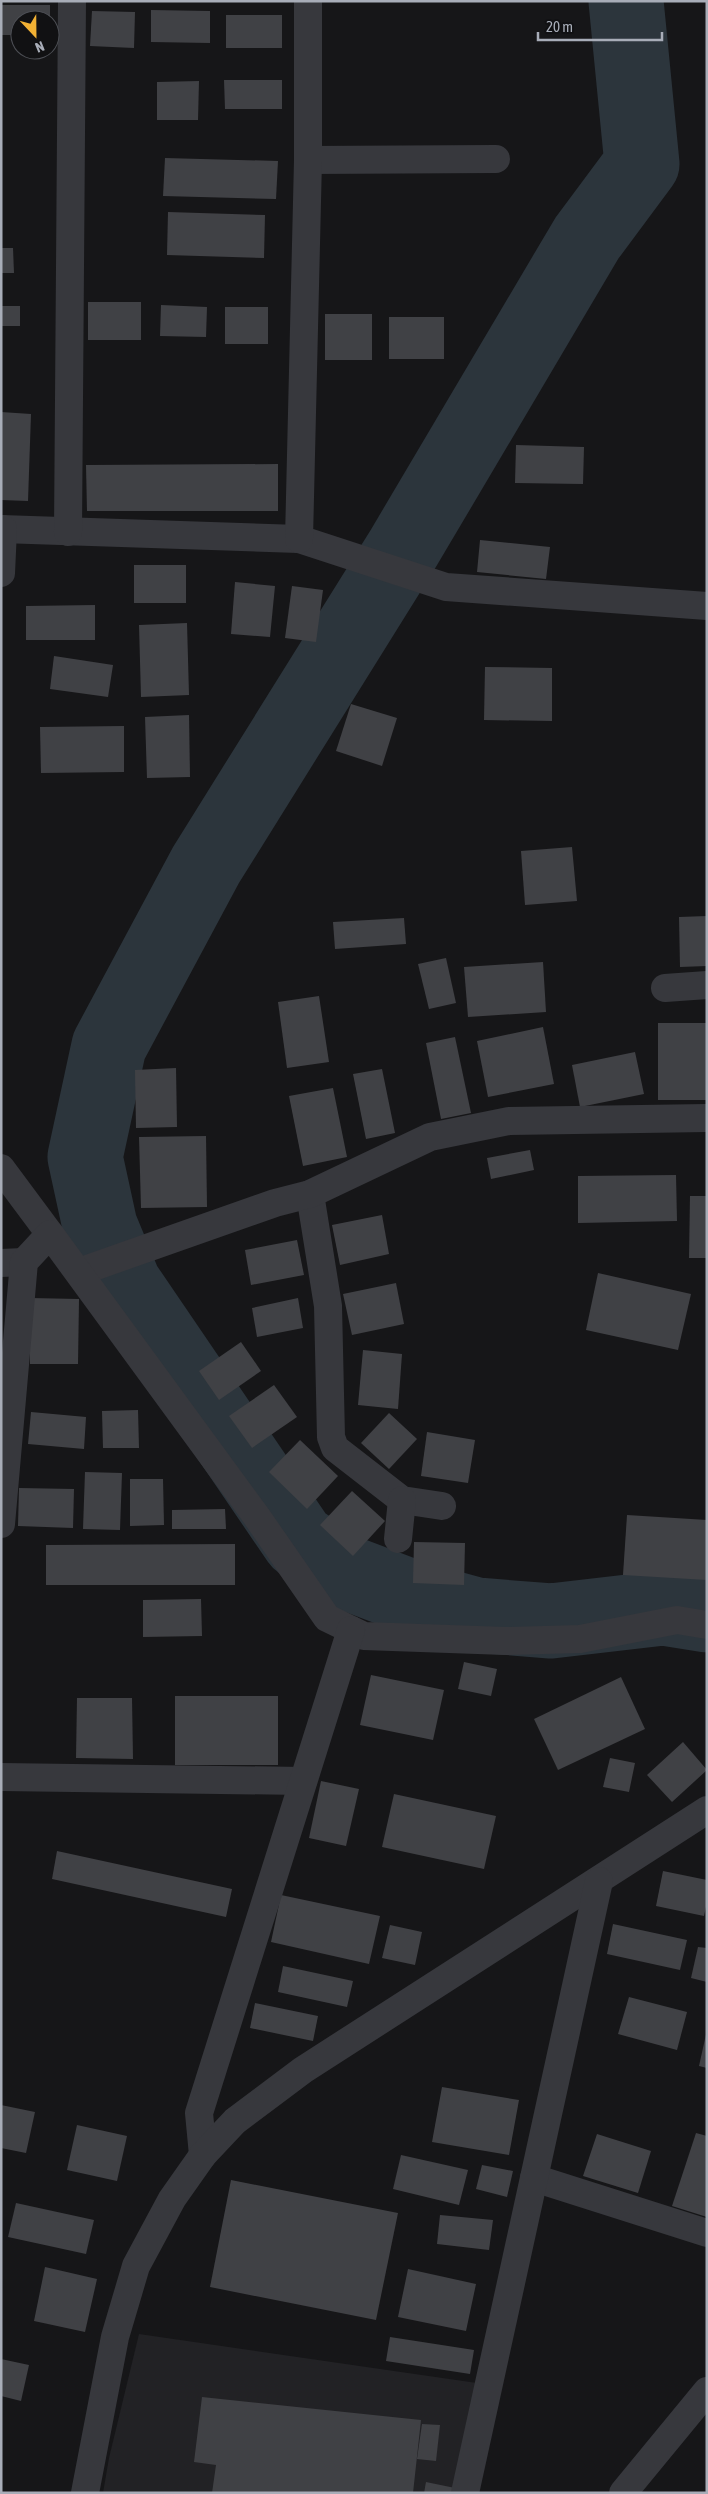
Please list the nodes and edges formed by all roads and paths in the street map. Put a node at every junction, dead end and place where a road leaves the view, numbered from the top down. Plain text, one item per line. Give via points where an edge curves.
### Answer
1 (72, 1) edge
2 (308, 1) edge
3 (496, 159) dead end
4 (308, 160) junction
5 (2, 529) edge
6 (68, 532) junction
7 (299, 539) junction
8 (1, 573) edge
9 (707, 606) edge
10 (707, 985) edge
11 (666, 988) dead end
12 (707, 1118) edge
13 (1, 1168) edge
14 (310, 1194) junction
15 (50, 1234) junction
16 (13, 1262) edge
17 (80, 1272) junction
18 (402, 1500) junction
19 (442, 1506) dead end
20 (1, 1524) edge
21 (398, 1538) dead end
22 (707, 1625) edge
23 (351, 1630) junction
24 (1, 1776) edge
25 (304, 1781) junction
26 (707, 1810) edge
27 (599, 1881) junction
28 (203, 2156) junction
29 (534, 2178) junction
30 (707, 2233) edge
31 (707, 2391) edge
32 (85, 2493) edge
33 (465, 2493) edge
34 (623, 2493) edge

1 - 6 street
2 - 4 street
3 - 4 street
4 - 7 street
5 - 6 street
5 - 8 street
6 - 7 street
7 - 9 street via 446,587
10 - 11 street
12 - 14 street via 509,1121 430,1137
13 - 15 street
14 - 17 street via 275,1203
14 - 18 street via 328,1306 317,1356 331,1437 335,1448
15 - 16 street
15 - 17 street
16 - 20 street
17 - 23 street via 327,1618
18 - 19 street
18 - 21 street
22 - 23 street via 677,1620 580,1640 516,1641 364,1636
23 - 25 street
24 - 25 street
25 - 28 street via 198,2113
26 - 27 street
27 - 28 street via 303,2070 235,2121
27 - 29 street
28 - 32 street via 172,2199 136,2266 115,2337
29 - 30 street
29 - 33 street
31 - 34 street

